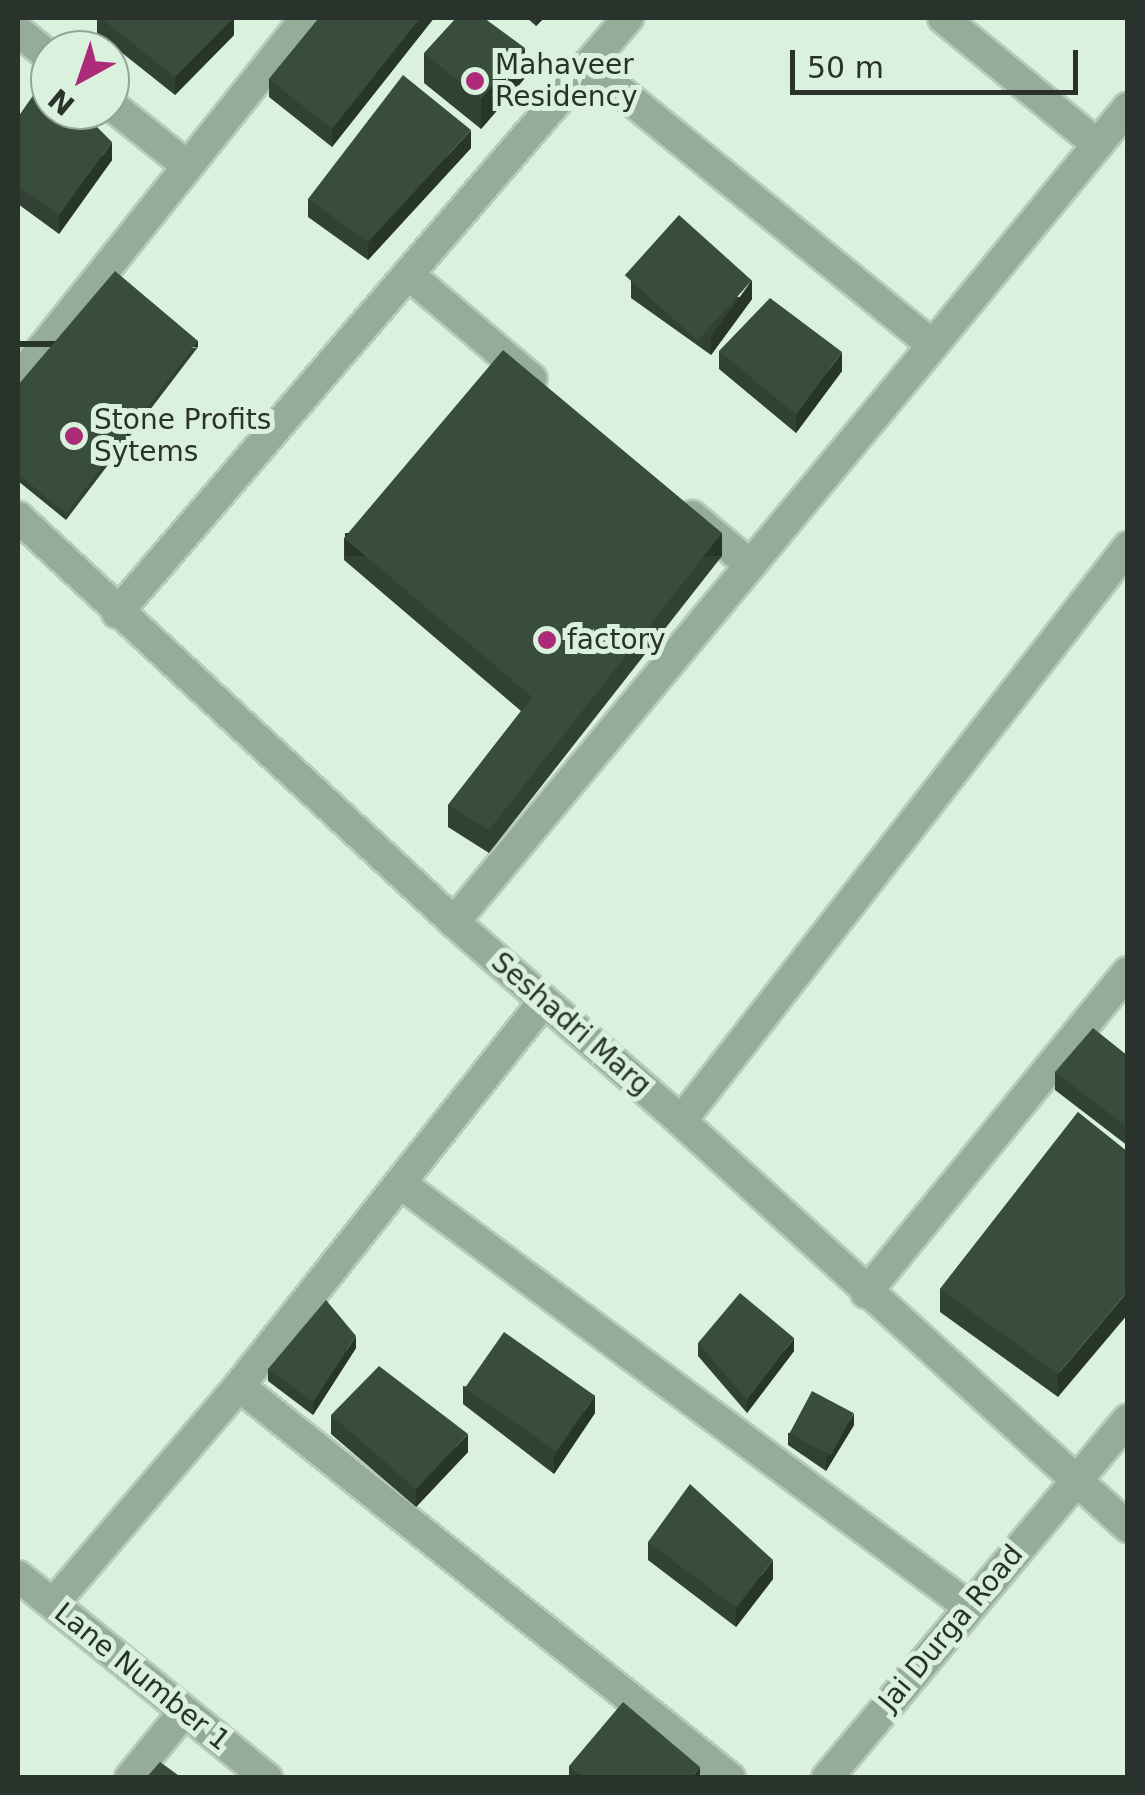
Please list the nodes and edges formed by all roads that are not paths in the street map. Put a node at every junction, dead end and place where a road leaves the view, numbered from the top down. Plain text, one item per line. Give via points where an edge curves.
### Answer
1 (306, 18) edge
2 (628, 18) edge
3 (943, 18) edge
4 (588, 65) junction
5 (1128, 108) edge
6 (130, 120) edge
7 (1097, 144) junction
8 (187, 166) junction
9 (408, 274) junction
10 (932, 345) junction
11 (18, 379) edge
12 (557, 400) edge
13 (676, 502) edge
14 (18, 517) edge
15 (1128, 547) edge
16 (750, 564) junction
17 (118, 613) junction
18 (454, 922) junction
19 (1128, 972) edge
20 (544, 1001) junction
21 (680, 1120) junction
22 (400, 1183) junction
23 (866, 1293) junction
24 (239, 1386) junction
25 (1128, 1419) edge
26 (1077, 1482) junction
27 (1128, 1527) edge
28 (18, 1576) edge
29 (53, 1604) junction
30 (968, 1606) junction
31 (183, 1712) junction
32 (130, 1778) edge
33 (266, 1778) edge
34 (730, 1778) edge
35 (827, 1778) edge

1 - 8 street
2 - 4 street
3 - 7 street
4 - 9 street
4 - 10 street
5 - 7 street
6 - 8 street
7 - 10 street
8 - 11 street
9 - 12 street
9 - 17 street
10 - 16 street
13 - 16 street
14 - 17 street, Seshadri Marg
15 - 21 street
16 - 18 street
17 - 18 street, Seshadri Marg
18 - 20 street, Seshadri Marg
19 - 23 street
20 - 21 street, Seshadri Marg
20 - 22 street
21 - 23 street, Seshadri Marg
22 - 24 street
22 - 30 street
23 - 26 street, Seshadri Marg
24 - 29 street
24 - 34 street
25 - 26 street, Jai Durga Road
26 - 27 street, Seshadri Marg
26 - 30 street, Jai Durga Road
28 - 29 street, Lane Number 1
29 - 31 street, Lane Number 1
30 - 35 street, Jai Durga Road
31 - 32 street
31 - 33 street, Lane Number 1

